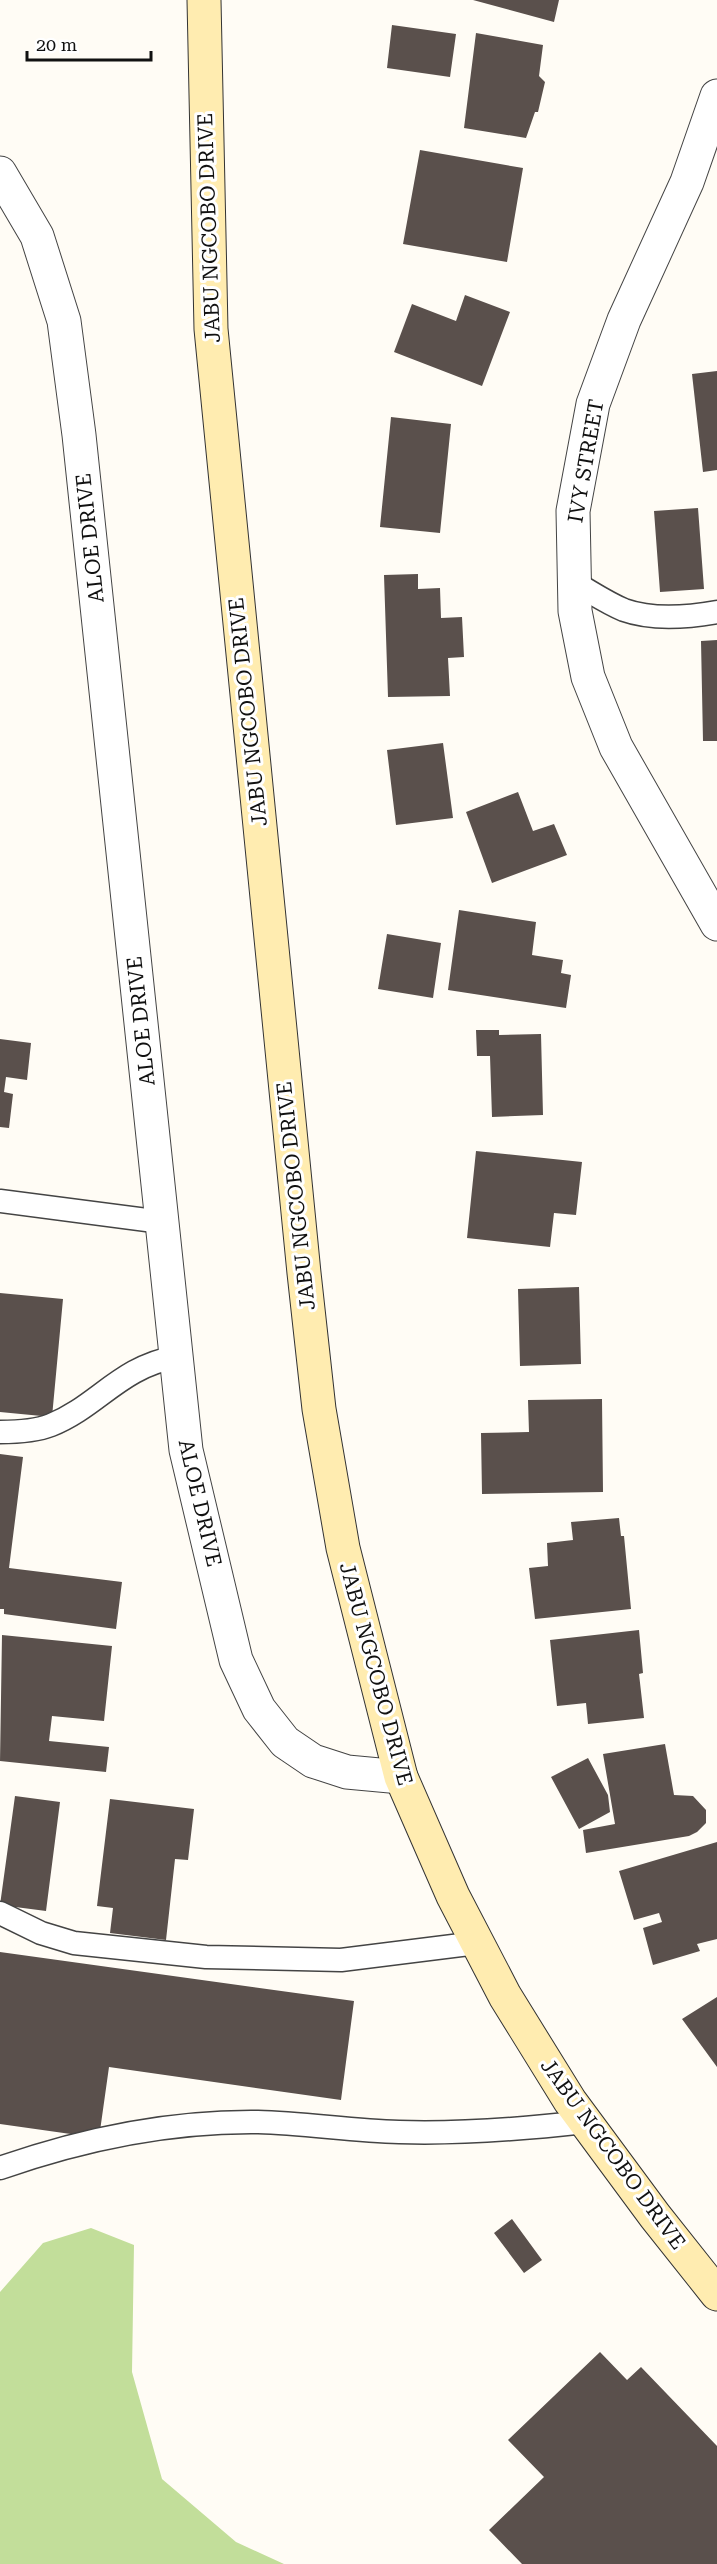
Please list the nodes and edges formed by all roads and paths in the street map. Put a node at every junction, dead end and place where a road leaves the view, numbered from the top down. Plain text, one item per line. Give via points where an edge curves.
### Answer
1 (204, 0) edge
2 (717, 96) edge
3 (0, 173) edge
4 (575, 583) junction
5 (717, 612) edge
6 (717, 924) edge
7 (0, 1201) edge
8 (162, 1222) junction
9 (176, 1357) junction
10 (0, 1432) edge
11 (401, 1777) junction
12 (0, 1913) edge
13 (477, 1943) junction
14 (585, 2122) junction
15 (0, 2168) edge
16 (717, 2294) edge

1 - 11 main road, JABU NGCOBO DRIVE via 211,329 312,1352 343,1548
2 - 4 street, IVY STREET via 687,182 624,320 593,404 573,511
3 - 8 street, ALOE DRIVE via 38,236 64,321
4 - 5 lane via 625,610 694,616
4 - 6 street, IVY STREET via 575,611 588,676 616,747
7 - 8 lane
8 - 9 street, ALOE DRIVE
9 - 10 lane via 138,1368 48,1426
9 - 11 street, ALOE DRIVE via 186,1450 236,1660 259,1709 285,1742 313,1761 347,1772
11 - 13 main road, JABU NGCOBO DRIVE
12 - 13 lane via 41,1933 74,1943 206,1957 341,1960
13 - 14 main road, JABU NGCOBO DRIVE via 505,1996
14 - 15 lane via 485,2132 397,2132 259,2122 202,2124 137,2131 86,2142
14 - 16 main road, JABU NGCOBO DRIVE

